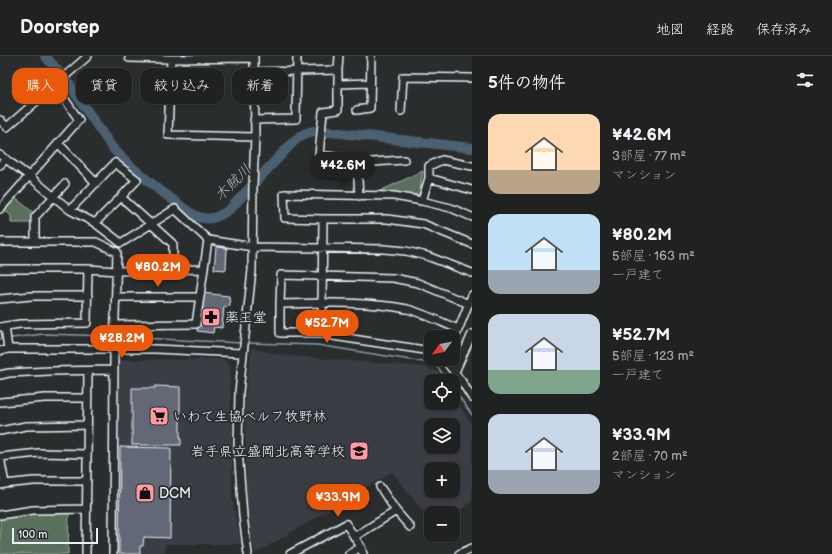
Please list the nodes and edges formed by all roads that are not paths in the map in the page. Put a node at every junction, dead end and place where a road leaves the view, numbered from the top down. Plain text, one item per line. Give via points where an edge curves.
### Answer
1 (88, 56) edge
2 (129, 56) edge
3 (297, 56) edge
4 (338, 56) edge
5 (371, 56) edge
6 (229, 57) edge
7 (254, 57) edge
8 (171, 59) junction
9 (254, 68) edge
10 (338, 70) junction
11 (288, 72) edge
12 (297, 72) junction
13 (68, 74) edge
14 (472, 78) edge
15 (370, 83) junction
16 (338, 84) junction
17 (68, 101) edge
18 (34, 104) edge
19 (254, 104) edge
20 (357, 110) dead end
21 (401, 112) dead end
22 (0, 120) edge
23 (254, 120) junction
24 (255, 137) junction
25 (58, 143) junction
26 (3, 157) edge
27 (404, 160) dead end
28 (356, 163) junction
29 (0, 165) edge
30 (472, 166) edge
31 (29, 176) junction
32 (429, 178) junction
33 (96, 183) junction
34 (65, 184) dead end
35 (472, 190) edge
36 (53, 196) junction
37 (359, 196) junction
38 (120, 197) junction
39 (422, 201) junction
40 (0, 209) edge
41 (70, 210) junction
42 (472, 217) edge
43 (323, 219) junction
44 (95, 223) junction
45 (150, 224) junction
46 (208, 240) junction
47 (35, 241) junction
48 (0, 242) edge
49 (472, 244) edge
50 (254, 247) junction
51 (323, 248) junction
52 (0, 268) edge
53 (88, 269) junction
54 (203, 269) junction
55 (173, 270) junction
56 (117, 271) junction
57 (472, 274) edge
58 (322, 275) junction
59 (472, 295) edge
60 (88, 296) junction
61 (116, 297) junction
62 (199, 297) junction
63 (0, 299) edge
64 (322, 303) junction
65 (280, 304) junction
66 (469, 304) junction
67 (115, 325) junction
68 (3, 326) edge
69 (458, 329) joint
70 (323, 332) junction
71 (472, 334) edge
72 (8, 349) junction
73 (114, 349) junction
74 (424, 350) edge
75 (0, 351) edge
76 (242, 353) junction
77 (450, 366) edge
78 (88, 370) junction
79 (114, 370) junction
80 (455, 372) junction
81 (0, 375) edge
82 (86, 398) dead end
83 (472, 398) edge
84 (0, 402) edge
85 (87, 425) junction
86 (0, 431) edge
87 (87, 454) junction
88 (0, 457) edge
89 (87, 481) junction
90 (3, 484) edge
91 (380, 488) dead end
92 (86, 510) junction
93 (396, 511) junction
94 (0, 515) edge
95 (410, 527) dead end
96 (354, 537) junction
97 (472, 548) edge
98 (362, 551) edge
99 (86, 554) edge
100 (113, 554) edge
101 (248, 554) edge
102 (290, 554) edge
103 (350, 554) edge
104 (459, 554) edge

1 - 13 street
2 - 8 street
3 - 12 street
4 - 10 street
5 - 15 street
6 - 7 street
6 - 8 street
7 - 9 street
8 - 24 street via 168,134
10 - 12 street
10 - 16 street
11 - 12 street
12 - 23 street via 296,119
14 - 21 street via 403,77
15 - 16 street
15 - 20 street via 370,108
16 - 28 street via 338,110 323,112 319,155 352,160
17 - 25 street via 79,120
18 - 22 street via 7,127
19 - 23 street
23 - 24 street
24 - 50 street
25 - 31 street
25 - 33 street
26 - 29 street
26 - 31 street
27 - 28 street
28 - 37 street
30 - 32 street via 442,160 429,166
31 - 36 street
31 - 40 street
32 - 35 street
32 - 39 street
33 - 38 street via 115,163 137,180
33 - 41 street
34 - 36 street
36 - 41 street
36 - 47 street via 35,217
37 - 39 street via 394,196
37 - 43 street via 284,194 285,218
38 - 44 street
38 - 45 street
39 - 42 street via 451,208
41 - 44 street
43 - 49 street via 387,220 423,224
43 - 51 street
44 - 45 street via 121,243
45 - 46 street via 175,209
45 - 55 street via 173,244
46 - 50 street
46 - 54 street
47 - 48 street
47 - 56 street via 96,242 117,252
50 - 51 street
50 - 76 street
51 - 57 street via 384,248 406,251 427,256
51 - 58 street
52 - 53 street
53 - 56 street
53 - 60 street
54 - 55 street
54 - 62 street
55 - 56 street
56 - 61 street
58 - 64 street
58 - 65 street via 281,275
58 - 66 street via 393,278 418,283
59 - 66 street
60 - 63 street
60 - 68 street via 87,323
61 - 62 street
61 - 67 street
62 - 67 street via 196,324
64 - 65 street
64 - 69 street via 382,305 408,310
64 - 70 street
65 - 70 street via 280,333
66 - 69 street
67 - 73 street
68 - 72 street
70 - 74 street via 333,336
71 - 80 street
72 - 73 street
72 - 75 street
73 - 76 street
73 - 79 street
76 - 101 street via 238,449
77 - 80 street
78 - 79 street
78 - 81 street
78 - 85 street
79 - 100 street
80 - 83 street
82 - 84 street
85 - 86 street via 26,426
85 - 87 street
87 - 88 street via 39,453
87 - 89 street
88 - 90 street
89 - 90 street
89 - 92 street
91 - 93 street
92 - 94 street via 33,510
92 - 99 street
93 - 95 street
93 - 96 street
96 - 98 street
96 - 102 street via 346,524
97 - 104 street
98 - 103 street

